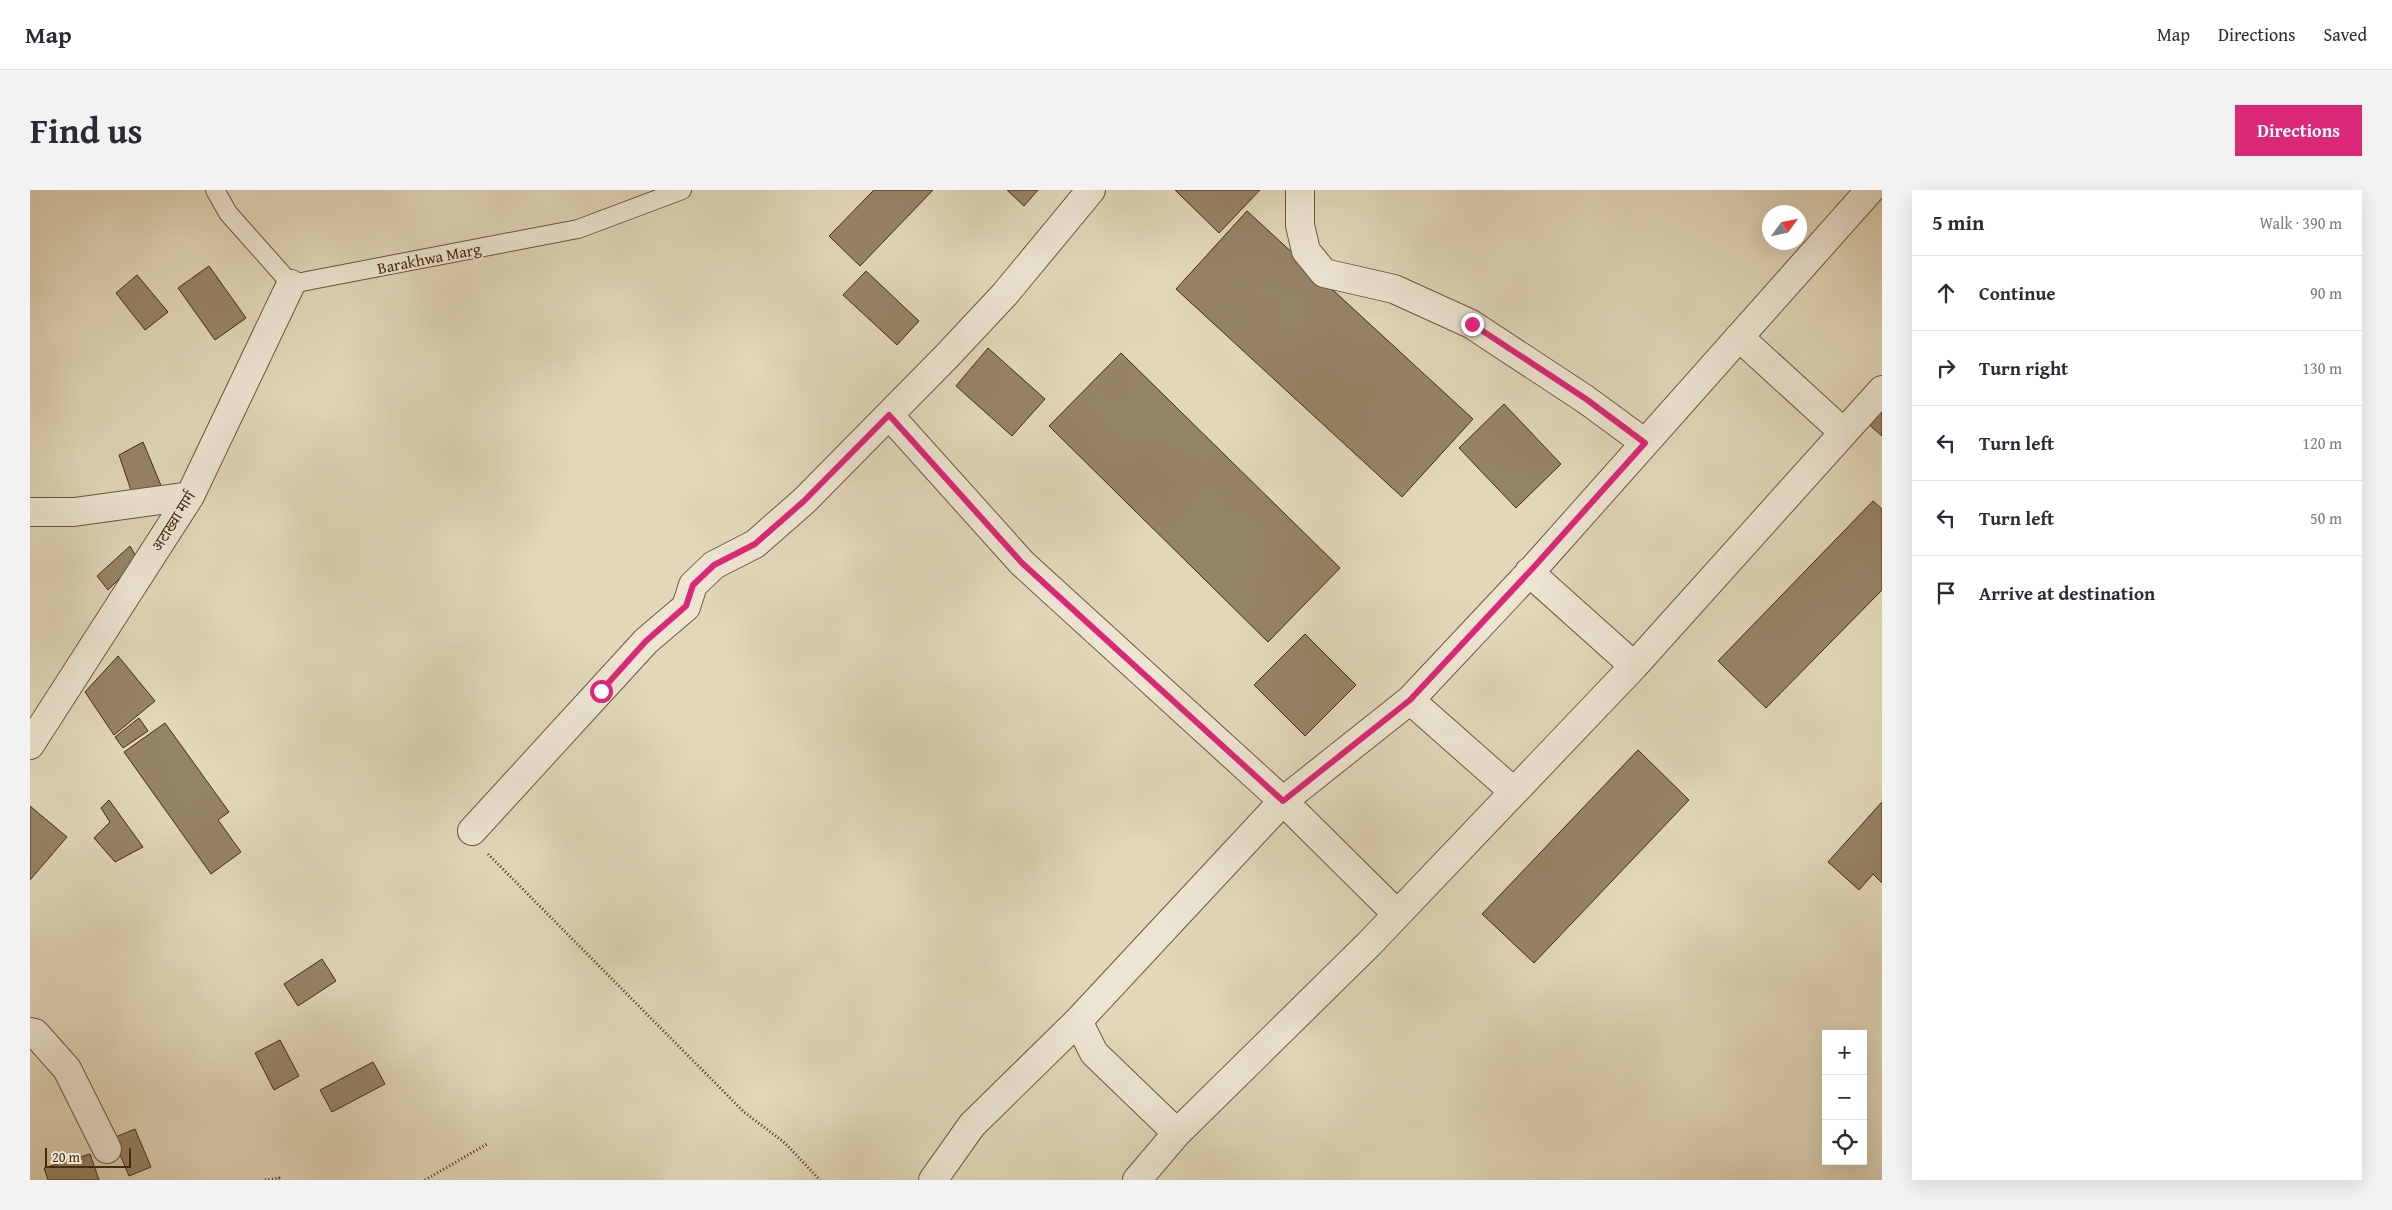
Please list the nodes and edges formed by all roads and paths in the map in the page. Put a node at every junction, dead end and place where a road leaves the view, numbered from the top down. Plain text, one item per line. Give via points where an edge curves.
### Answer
1 (215, 190) edge
2 (682, 190) edge
3 (1091, 190) edge
4 (1300, 190) edge
5 (1870, 190) edge
6 (291, 284) junction
7 (1738, 337) junction
8 (1882, 390) edge
9 (889, 415) junction
10 (1843, 432) junction
11 (1645, 443) junction
12 (190, 496) junction
13 (30, 512) edge
14 (1529, 572) junction
15 (1634, 666) junction
16 (1410, 700) junction
17 (30, 745) edge
18 (1513, 791) junction
19 (1283, 801) junction
20 (472, 831) joint
21 (1396, 913) junction
22 (1078, 1022) junction
23 (30, 1032) edge
24 (1177, 1133) junction
25 (487, 1144) dead end
26 (107, 1149) dead end
27 (265, 1180) edge
28 (280, 1180) edge
29 (425, 1180) edge
30 (820, 1180) edge
31 (933, 1180) edge
32 (1137, 1180) edge

1 - 6 lane via 228,213
2 - 6 lane, Barakhwa Marg via 578,229
3 - 9 street via 1005,294
4 - 11 street via 1300,225 1306,251 1324,273 1394,290 1472,324 1586,399
5 - 7 street
6 - 12 street, अटाख्वा मार्ग
7 - 10 street
7 - 11 street
8 - 10 street
9 - 19 street via 1022,563
9 - 20 street via 804,501 755,544 714,565 693,585 686,606 646,641
10 - 15 street
11 - 14 street
12 - 13 street via 74,512
12 - 17 street, अटाख्वा मार्ग
14 - 15 street
14 - 16 street
15 - 18 street
16 - 18 street
16 - 19 street
18 - 21 street
19 - 21 street
19 - 22 street
20 - 30 path via 478,844 744,1112 786,1143
21 - 24 street via 1369,944
22 - 24 street via 1094,1053
22 - 31 street via 972,1125
23 - 26 street via 35,1033 67,1069
24 - 32 street
25 - 29 path
27 - 28 path

